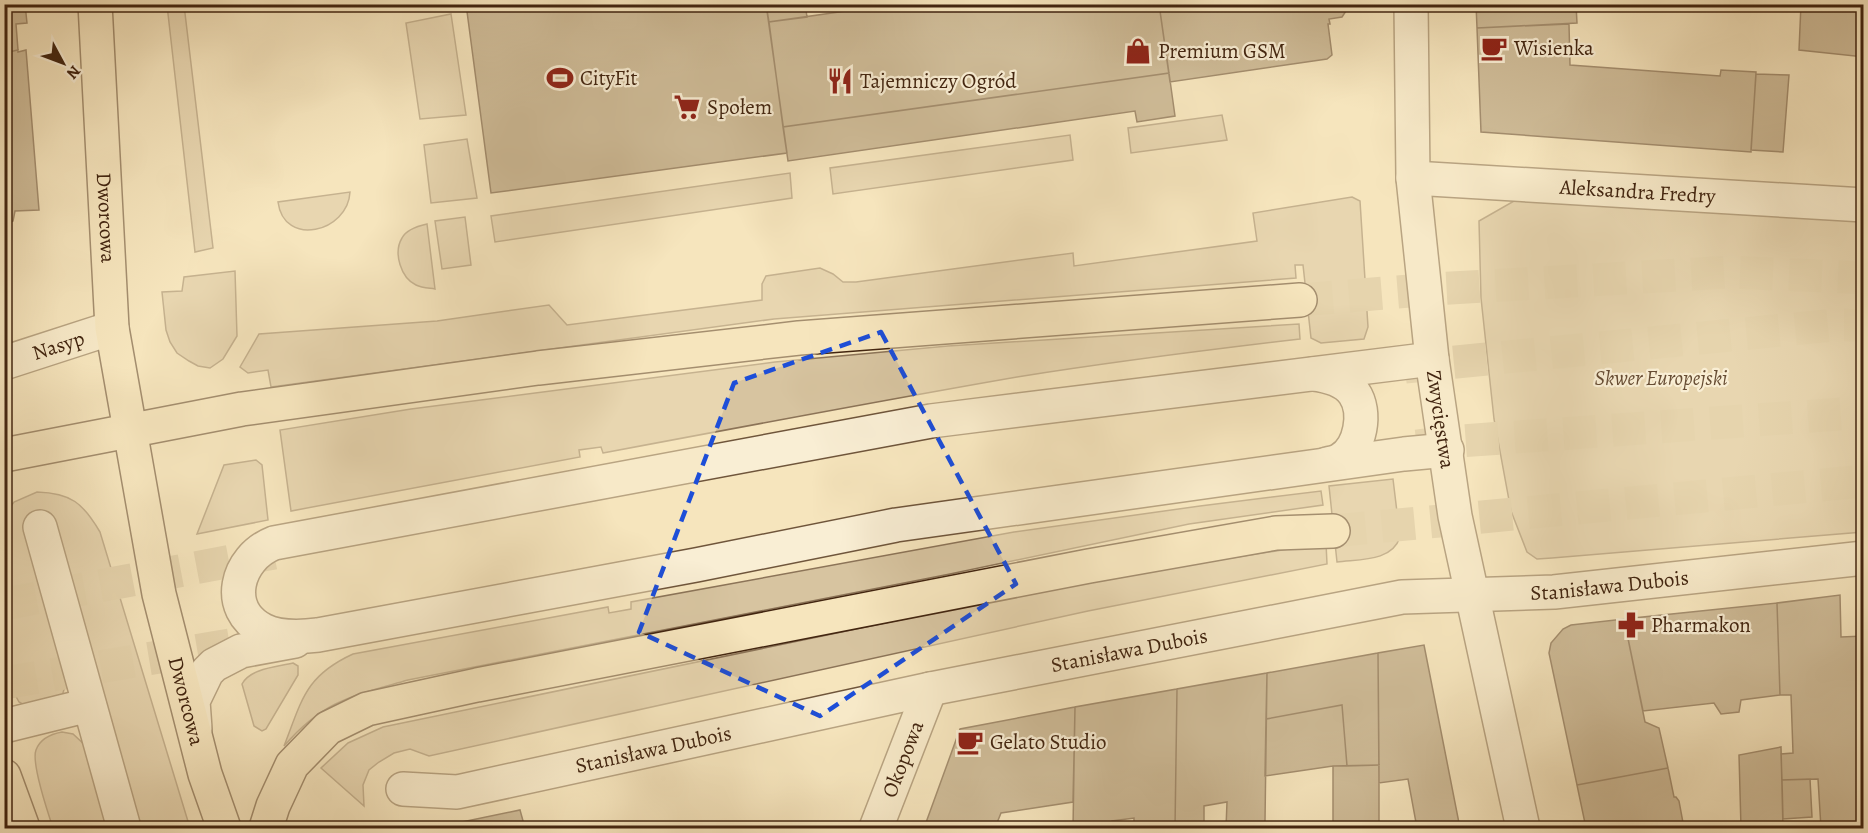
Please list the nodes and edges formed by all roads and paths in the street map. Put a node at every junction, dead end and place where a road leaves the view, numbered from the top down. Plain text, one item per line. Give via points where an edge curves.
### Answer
1 (95, 4) edge
2 (1411, 4) edge
3 (1413, 178) junction
4 (1863, 205) edge
5 (1300, 300) tunnel mouth
6 (112, 328) junction
7 (1432, 358) junction
8 (4, 363) edge
9 (1309, 373) junction
10 (129, 430) junction
11 (1447, 450) junction
12 (7, 456) edge
13 (1327, 464) junction
14 (40, 527) dead end
15 (1333, 531) tunnel mouth
16 (1863, 558) edge
17 (1472, 593) junction
18 (318, 635) junction
19 (930, 689) junction
20 (89, 705) junction
21 (4, 726) edge
22 (197, 742) junction
23 (4, 776) edge
24 (403, 789) dead end
25 (22, 828) edge
26 (124, 828) edge
27 (224, 828) edge
28 (266, 828) edge
29 (876, 828) edge
30 (1522, 828) edge

1 - 6 main road, Dworcowa
2 - 3 street, Zwycięstwa
3 - 4 street, Aleksandra Fredry
3 - 7 street, Zwycięstwa
5 - 10 main road via 799,338 538,368 242,409
6 - 8 street, Nasyp
6 - 10 main road, Dworcowa
7 - 9 street
7 - 11 street, Zwycięstwa
9 - 13 street via 1338,380 1354,393 1359,405 1361,418 1356,442 1341,460
9 - 18 street via 906,425 264,547 247,563 241,576 239,602 243,611 265,631 303,637
10 - 12 main road
10 - 22 main road, Dworcowa via 159,594
11 - 13 street
11 - 17 street, Zwycięstwa via 1455,516
13 - 18 street via 896,525
14 - 20 street
15 - 28 main road via 1276,533 1089,566 367,709 327,728 292,765
16 - 17 street, Stanisława Dubois via 1554,592
17 - 19 street, Stanisława Dubois via 1381,600
17 - 30 street, Zwycięstwa
18 - 22 street via 241,651 214,665 193,700
19 - 24 street, Stanisława Dubois via 457,792
19 - 29 street, Okopowa
20 - 21 street
20 - 26 street
22 - 27 main road, Dworcowa
23 - 25 main road

